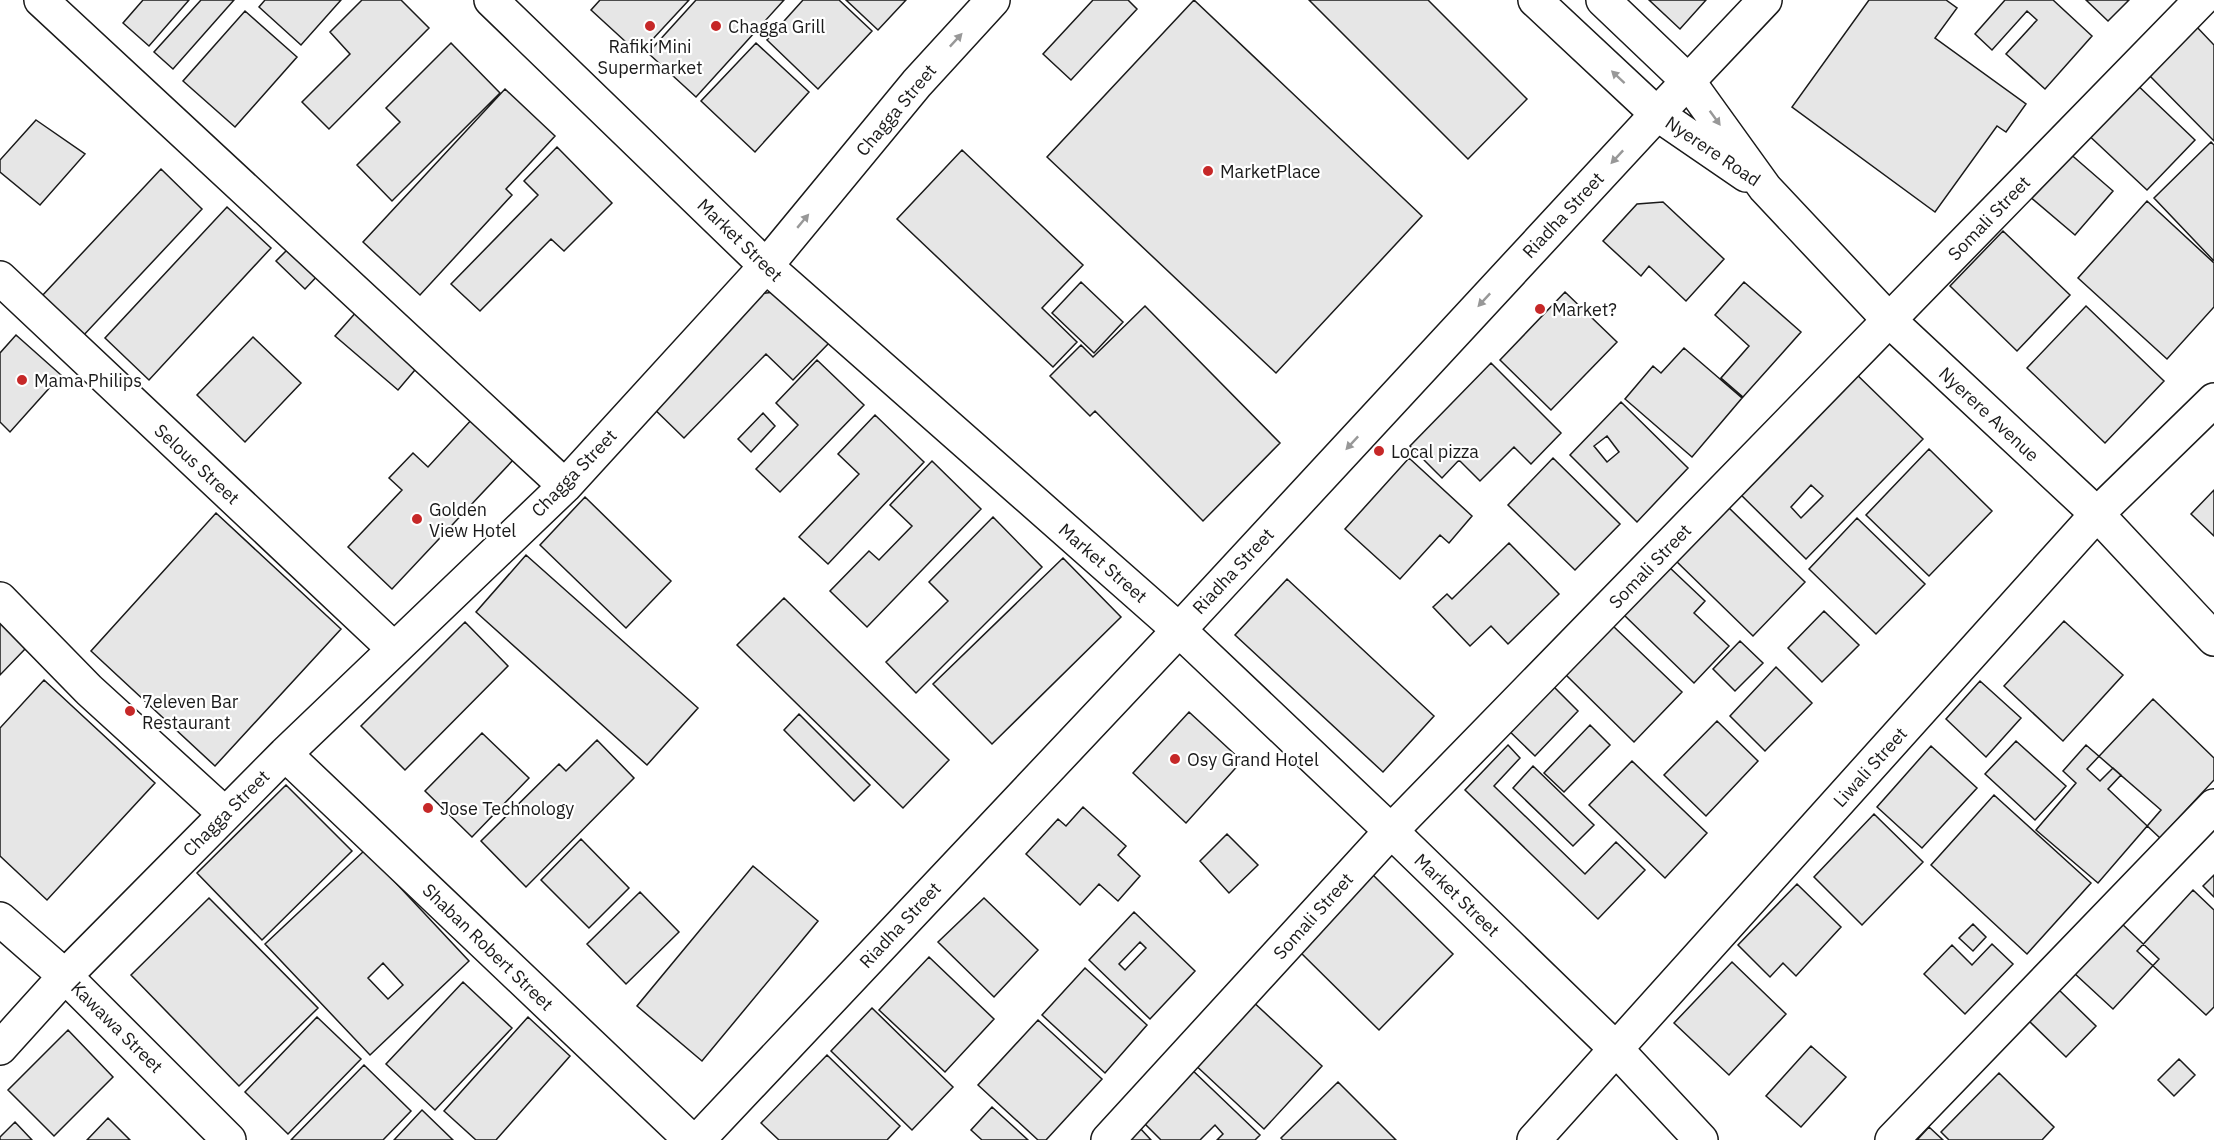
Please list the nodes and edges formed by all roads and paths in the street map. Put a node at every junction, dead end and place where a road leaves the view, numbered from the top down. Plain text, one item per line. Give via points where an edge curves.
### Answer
1 (41, 0) edge
2 (491, 0) edge
3 (993, 0) edge
4 (1535, 0) edge
5 (1603, 0) edge
6 (1765, 0) edge
7 (2201, 0) edge
8 (1688, 81) junction
9 (1657, 114) junction
10 (1765, 188) junction
11 (766, 266) junction
12 (0, 278) edge
13 (1890, 321) junction
14 (2214, 400) edge
15 (565, 486) junction
16 (2097, 514) junction
17 (0, 599) edge
18 (1179, 630) junction
19 (2214, 639) edge
20 (394, 649) junction
21 (285, 754) junction
22 (2214, 806) edge
23 (225, 814) junction
24 (1391, 831) junction
25 (0, 919) edge
26 (65, 976) junction
27 (0, 1048) edge
28 (1616, 1049) junction
29 (229, 1140) edge
30 (691, 1140) edge
31 (698, 1140) edge
32 (1108, 1140) edge
33 (1534, 1140) edge
34 (1701, 1140) edge
35 (1892, 1140) edge

1 - 15 street
2 - 11 street, Market Street
11 -> 3 street, Chagga Street via 917,83
9 -> 4 street, Nyerere Road
5 - 8 street, Nyerere Road
6 - 8 street, Riadha Street
7 - 13 street, Somali Street
8 - 9 street, Riadha Street
8 -> 10 street, Nyerere Road
9 - 10 street, Nyerere Road
9 -> 18 street, Riadha Street
10 - 13 street, Nyerere Avenue
11 - 15 street, Chagga Street
11 - 18 street, Market Street
12 - 20 street, Selous Street
13 - 16 street, Nyerere Avenue
13 - 24 street, Somali Street
14 - 16 street, Liwali Street
15 - 20 street, Chagga Street
16 - 19 street, Nyerere Avenue
16 - 28 street, Liwali Street
17 - 23 street via 89,690
18 - 24 street, Market Street
18 - 31 street, Riadha Street
20 - 21 street, Chagga Street
21 - 23 street, Chagga Street
21 - 30 street, Shaban Robert Street
22 - 35 street
23 - 26 street, Chagga Street
24 - 28 street, Market Street
24 - 32 street, Somali Street
25 - 26 street, Kawawa Street
26 - 27 street, Chagga Street
26 - 29 street, Kawawa Street
28 - 33 street, Liwali Street
28 - 34 street, Market Street

